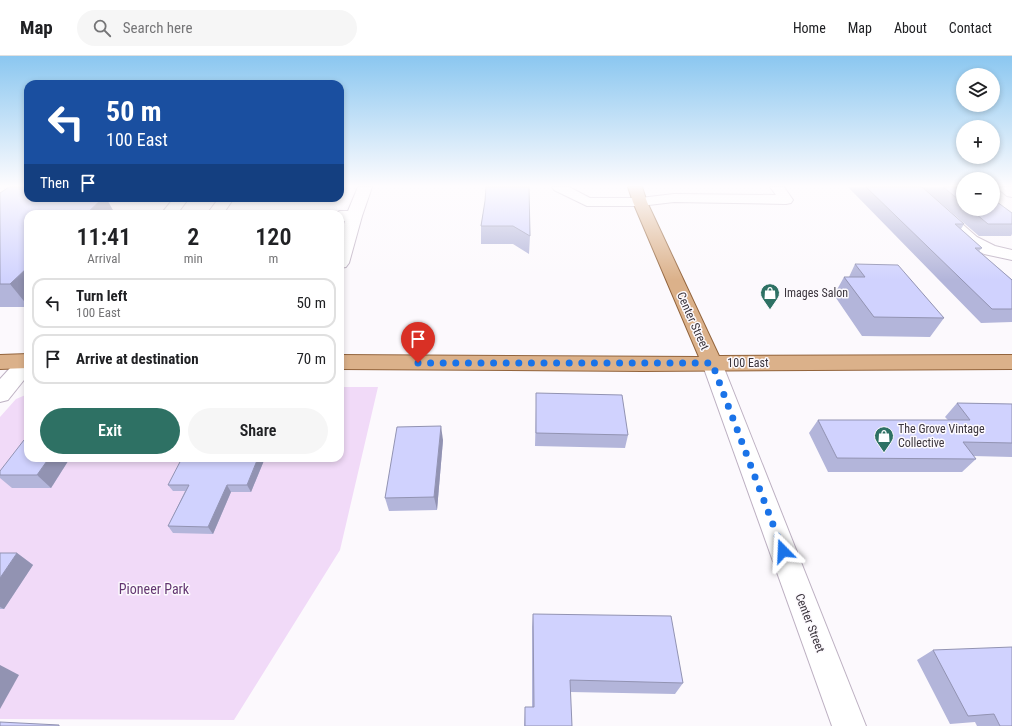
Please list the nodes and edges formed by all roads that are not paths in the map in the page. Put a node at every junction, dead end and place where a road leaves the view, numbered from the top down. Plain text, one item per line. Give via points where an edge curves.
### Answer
1 (347, 218) edge
2 (648, 218) edge
3 (947, 218) edge
4 (344, 236) edge
5 (1012, 255) edge
6 (24, 361) edge
7 (0, 362) edge
8 (344, 362) edge
9 (1012, 362) edge
10 (712, 363) junction
11 (24, 366) edge
12 (0, 394) edge
13 (849, 726) edge

1 - 4 street
2 - 10 main road, Center Street
3 - 5 street via 971,240 990,250
6 - 7 main road
8 - 10 main road, 100 East
9 - 10 main road, 100 East
10 - 13 street, Center Street
11 - 12 street

